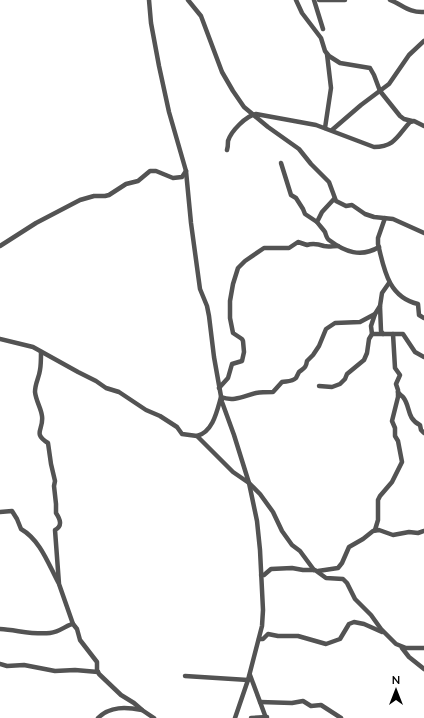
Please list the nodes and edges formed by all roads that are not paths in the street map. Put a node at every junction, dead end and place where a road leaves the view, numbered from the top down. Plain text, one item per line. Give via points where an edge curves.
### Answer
1 (149, 0) edge
2 (188, 0) edge
3 (296, 0) edge
4 (314, 0) edge
5 (319, 0) edge
6 (346, 0) edge
7 (390, 0) edge
8 (424, 12) edge
9 (323, 29) dead end
10 (424, 42) edge
11 (327, 54) junction
12 (380, 91) junction
13 (252, 115) junction
14 (412, 121) junction
15 (424, 125) edge
16 (325, 128) junction
17 (332, 130) junction
18 (227, 150) dead end
19 (280, 163) dead end
20 (186, 171) junction
21 (334, 199) junction
22 (385, 218) junction
23 (317, 222) junction
24 (424, 233) edge
25 (0, 246) edge
26 (338, 246) junction
27 (379, 247) junction
28 (389, 282) junction
29 (380, 306) junction
30 (376, 314) junction
31 (424, 318) edge
32 (372, 334) junction
33 (383, 334) junction
34 (393, 334) junction
35 (0, 339) edge
36 (41, 352) junction
37 (424, 357) edge
38 (319, 386) dead end
39 (219, 388) junction
40 (398, 392) junction
41 (221, 397) junction
42 (424, 432) edge
43 (197, 436) junction
44 (249, 483) junction
45 (0, 512) edge
46 (375, 530) junction
47 (424, 531) edge
48 (316, 570) junction
49 (261, 575) junction
50 (58, 584) junction
51 (72, 624) junction
52 (0, 629) edge
53 (386, 634) junction
54 (259, 639) junction
55 (402, 648) junction
56 (424, 648) edge
57 (0, 664) edge
58 (424, 669) edge
59 (98, 672) junction
60 (250, 674) junction
61 (185, 676) dead end
62 (248, 680) junction
63 (260, 702) junction
64 (142, 710) junction
65 (236, 717) edge
66 (98, 718) edge
67 (154, 718) edge
68 (251, 718) edge
69 (267, 718) edge
70 (341, 718) edge

1 - 20 street via 159,66
2 - 13 street via 201,16 228,82
3 - 11 street via 302,13 321,38
4 - 9 street
5 - 6 street
7 - 8 street via 409,11
10 - 12 street via 409,55 391,81
11 - 12 street via 338,62 370,68
11 - 16 street via 331,88
12 - 14 street via 401,118
12 - 17 street
13 - 16 street via 261,114
13 - 18 street via 244,120 231,136
13 - 21 street via 296,147 329,182
14 - 15 street
14 - 17 street via 394,141 381,146 370,146
16 - 17 street
19 - 23 street via 291,196 296,198 305,214
20 - 25 street via 182,177 175,178 150,171 138,181 126,184 109,195 80,200
20 - 39 street via 199,285 210,316
21 - 22 street via 346,206 352,205 365,214
21 - 23 street
22 - 24 street
22 - 27 street via 378,238
23 - 26 street via 329,240
26 - 27 street via 364,253
26 - 39 street via 307,245 298,242 289,248 264,248 238,268 230,296 230,318 233,333 242,340 244,357 242,361 232,364 228,378
27 - 28 street
28 - 29 street via 382,293
28 - 31 street via 399,296 418,304 419,315
29 - 30 street
29 - 33 street
30 - 32 street via 371,326
30 - 41 street via 360,322 329,326 303,371 293,380 282,382 273,392 243,398
32 - 33 street
32 - 38 street via 365,357 346,374 340,384 332,387
33 - 34 street
34 - 37 street via 403,334 415,352
34 - 40 street via 395,368 400,375 396,384
35 - 36 street via 27,345
36 - 43 street via 96,380 106,388 119,392 160,416 182,434
36 - 50 street via 40,372 35,391 42,414 39,434 48,443 55,481 56,513 60,524 55,530
39 - 41 street
40 - 42 street via 407,405 410,417
40 - 46 street via 392,419 402,463 378,500
41 - 43 street via 208,429 203,435
41 - 44 street
43 - 44 street via 233,472
44 - 48 street via 264,498 292,545
44 - 49 street via 258,529
45 - 50 street via 12,511 21,529 36,542
46 - 47 street via 393,535
46 - 48 street via 349,547 338,568
48 - 49 street via 271,569
48 - 53 street via 326,578 340,578 345,581 353,597
49 - 54 street via 263,610
50 - 51 street
51 - 52 street via 60,631 44,633
51 - 59 street via 77,629 80,640 97,662
53 - 54 street via 354,622 349,624 340,639 326,644 298,636 268,634
53 - 55 street
54 - 60 street
55 - 56 street
55 - 58 street
57 - 59 street via 24,665 55,671
59 - 64 street via 121,695
60 - 62 street
60 - 63 street
61 - 62 street
62 - 65 street
63 - 69 street
63 - 70 street via 303,701 311,706 322,705
64 - 66 street via 118,708 103,713
64 - 67 street
68 - 69 street

